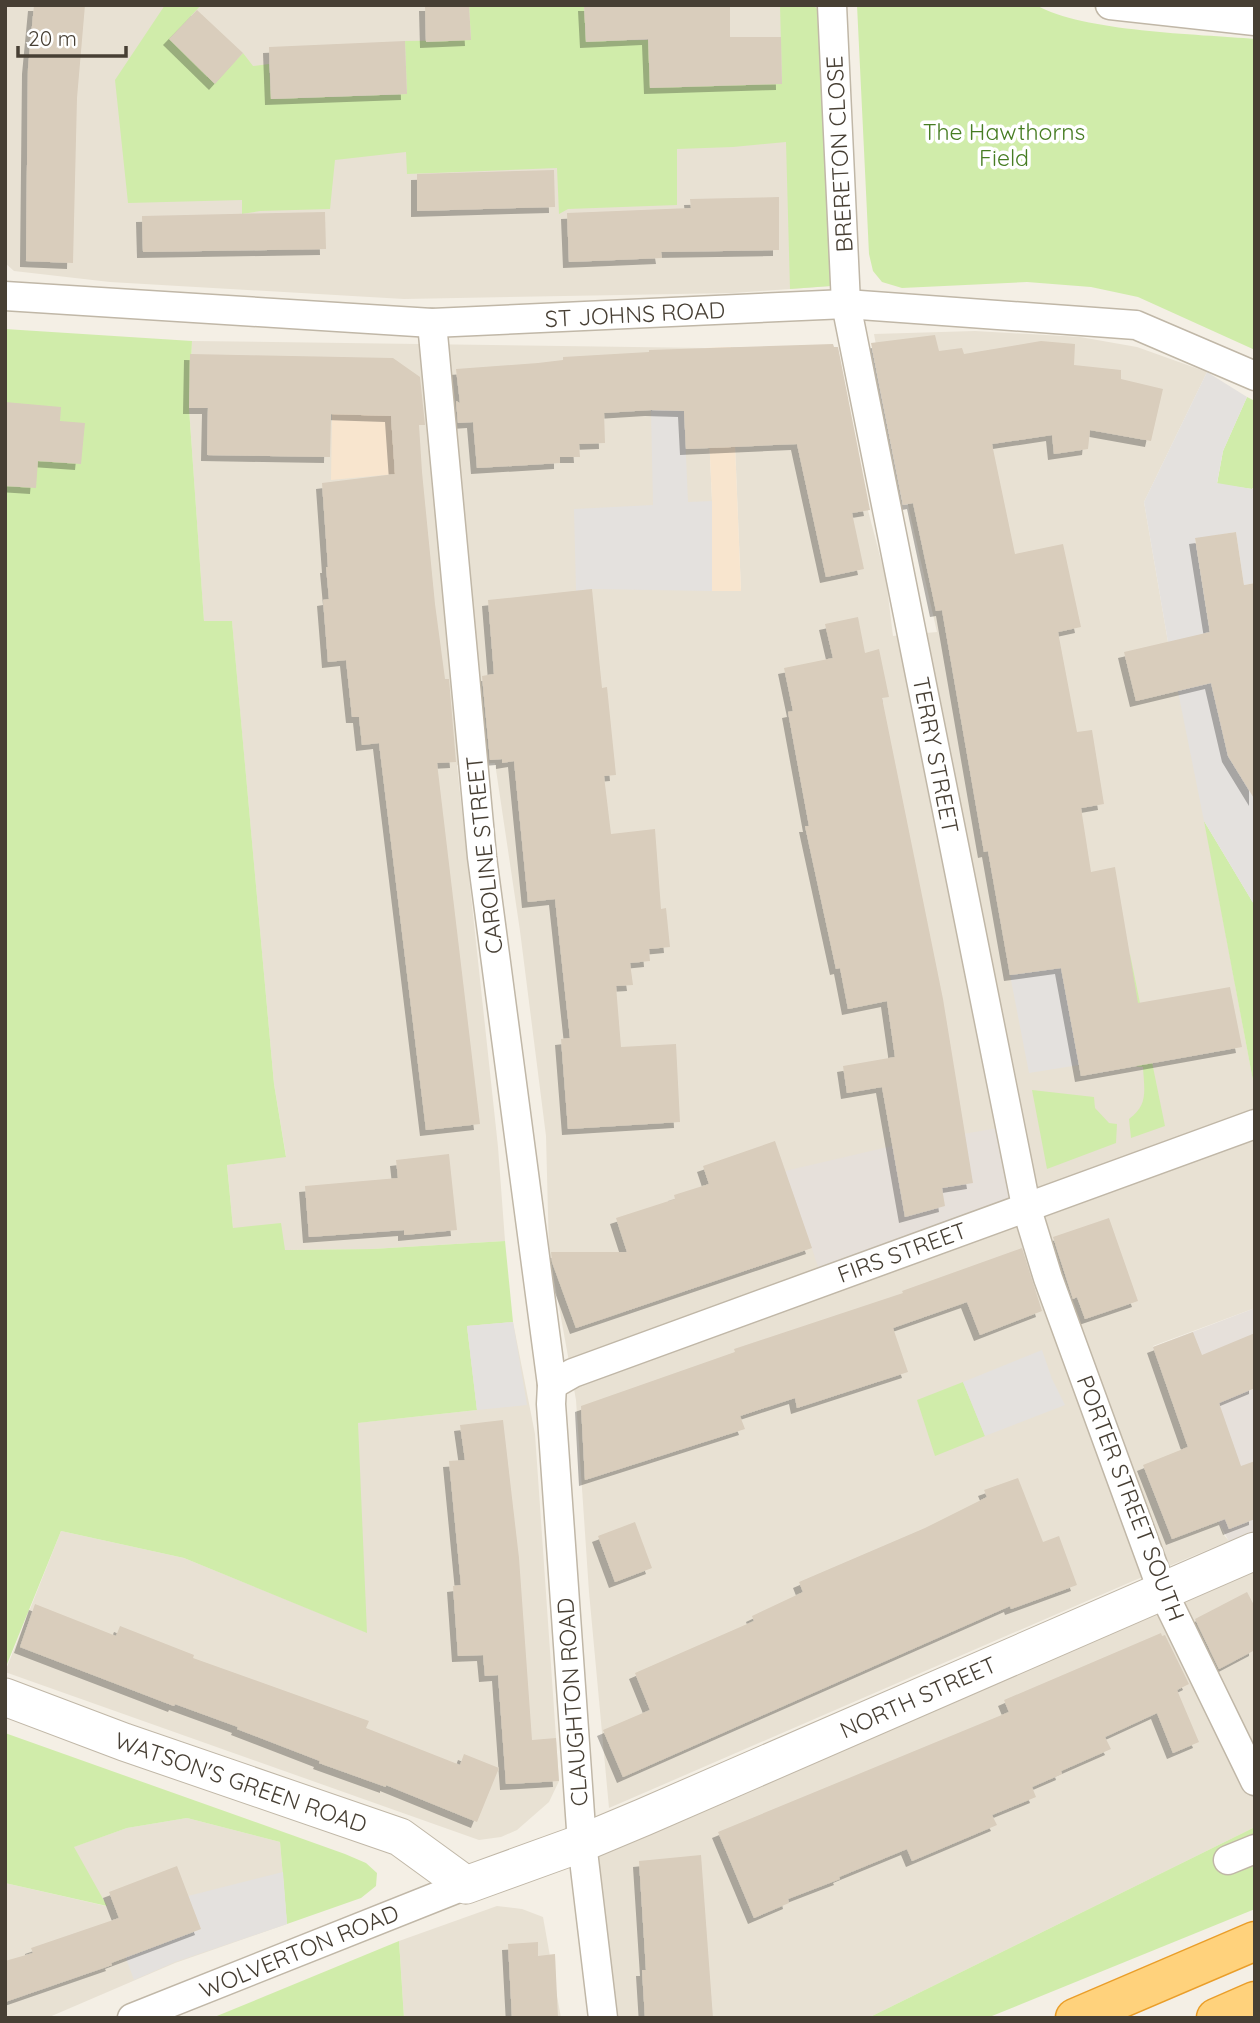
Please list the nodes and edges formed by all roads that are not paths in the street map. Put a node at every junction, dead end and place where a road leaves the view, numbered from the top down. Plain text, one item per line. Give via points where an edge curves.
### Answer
1 (832, 5) edge
2 (1110, 5) edge
3 (1255, 21) edge
4 (5, 296) edge
5 (846, 303) junction
6 (432, 323) junction
7 (1255, 376) edge
8 (1255, 1124) edge
9 (1026, 1206) junction
10 (552, 1385) junction
11 (1255, 1551) edge
12 (1162, 1590) junction
13 (5, 1697) edge
14 (1255, 1781) edge
15 (582, 1843) junction
16 (1255, 1849) edge
17 (1228, 1860) dead end
18 (467, 1885) junction
19 (1255, 1941) edge
20 (1255, 2001) edge
21 (132, 2018) edge
22 (603, 2018) edge
23 (1075, 2018) edge
24 (1216, 2018) edge

1 - 5 street, BRERETON CLOSE
2 - 3 street
4 - 6 street, ST JOHNS ROAD
5 - 6 street, ST JOHNS ROAD
5 - 7 street, ST JOHNS ROAD via 1136,325
5 - 9 street, TERRY STREET
6 - 10 street, CAROLINE STREET via 482,857
8 - 9 street, FIRS STREET
9 - 10 street, FIRS STREET via 573,1373
9 - 12 street, PORTER STREET SOUTH
10 - 15 street, CLAUGHTON ROAD
11 - 12 street, NORTH STREET
12 - 14 street, PORTER STREET SOUTH
12 - 15 street, NORTH STREET
13 - 18 street, WATSON'S GREEN ROAD via 400,1837
15 - 18 street, NORTH STREET
15 - 22 street, CLAUGHTON ROAD
16 - 17 street
18 - 21 street, WOLVERTON ROAD
19 - 23 highway
20 - 24 highway

